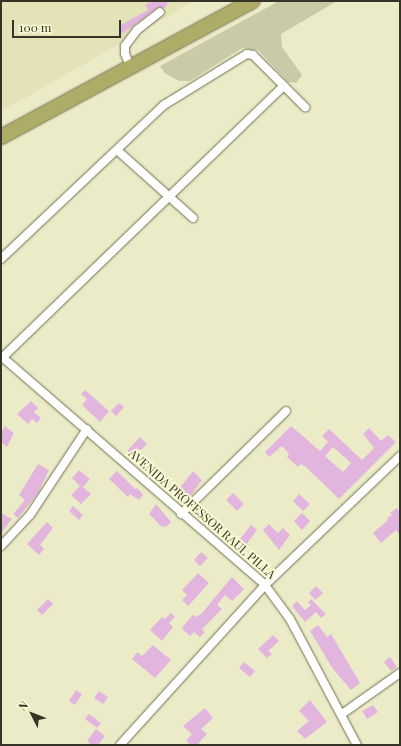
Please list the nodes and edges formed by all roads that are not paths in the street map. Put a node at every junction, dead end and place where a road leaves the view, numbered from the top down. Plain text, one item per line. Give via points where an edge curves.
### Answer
1 (253, 1) edge
2 (160, 12) dead end
3 (130, 67) junction
4 (284, 86) junction
5 (305, 107) dead end
6 (1, 137) edge
7 (118, 150) junction
8 (171, 197) junction
9 (193, 218) dead end
10 (1, 259) edge
11 (2, 357) edge
12 (286, 411) dead end
13 (87, 429) junction
14 (400, 456) edge
15 (181, 514) junction
16 (1, 546) edge
17 (265, 584) junction
18 (400, 673) edge
19 (342, 714) junction
20 (120, 745) edge
21 (357, 745) edge

1 - 3 highway
2 - 3 street via 137,30 125,46
3 - 6 highway
4 - 5 street
4 - 7 street via 253,54 247,54 164,105
4 - 8 street
7 - 8 street
7 - 10 street
8 - 9 street
8 - 11 street
11 - 13 street, AVENIDA PROFESSOR RAUL PILLA
12 - 15 street
13 - 15 street, AVENIDA PROFESSOR RAUL PILLA
13 - 16 street via 30,515
14 - 17 street
15 - 17 street, AVENIDA PROFESSOR RAUL PILLA
17 - 19 street, AVENIDA PROFESSOR RAUL PILLA via 287,614
17 - 20 street
18 - 19 street
19 - 21 street, AVENIDA PROFESSOR RAUL PILLA

